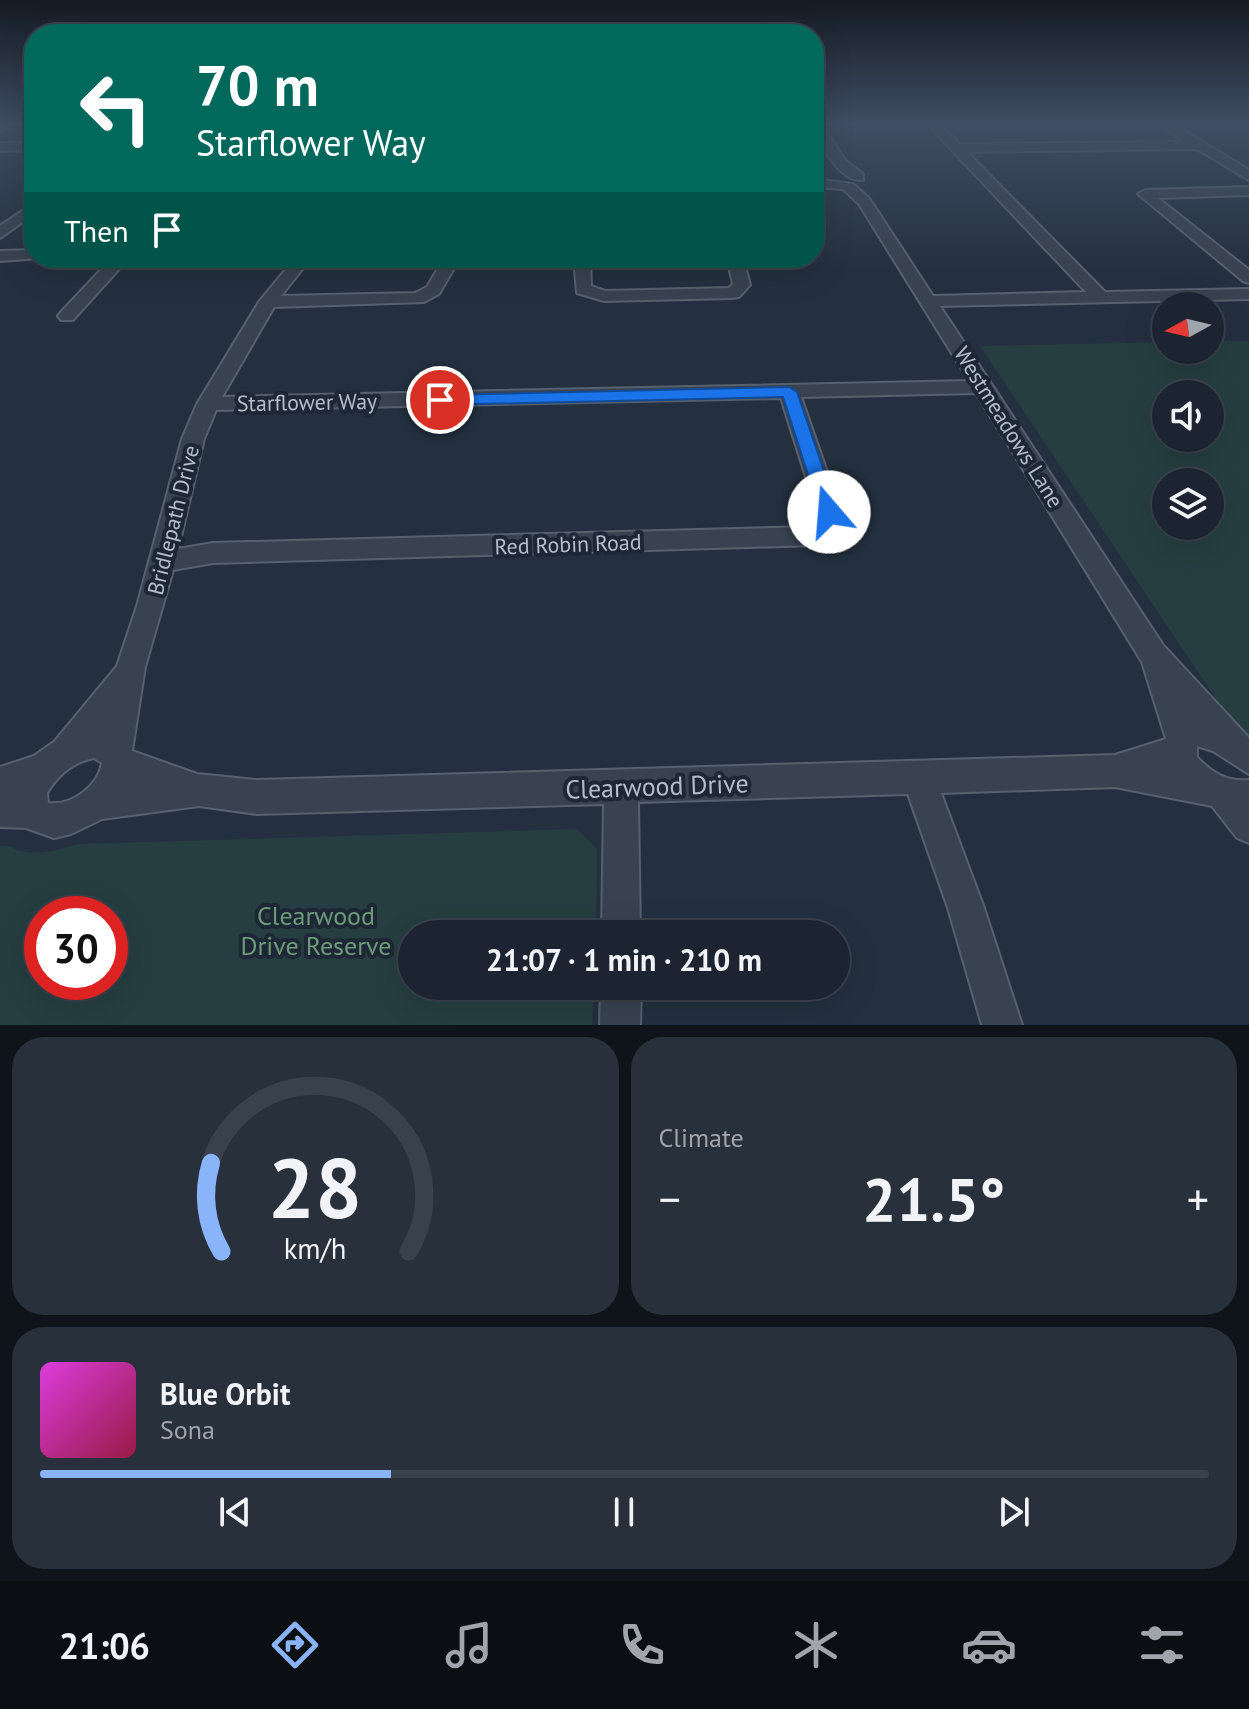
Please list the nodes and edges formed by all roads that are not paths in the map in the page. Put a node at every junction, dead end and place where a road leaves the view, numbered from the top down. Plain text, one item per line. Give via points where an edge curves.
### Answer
1 (844, 173) edge
2 (979, 173) edge
3 (824, 182) edge
4 (849, 182) junction
5 (1249, 191) edge
6 (24, 215) edge
7 (0, 233) edge
8 (24, 255) edge
9 (0, 256) edge
10 (112, 268) edge
11 (295, 268) edge
12 (446, 268) edge
13 (582, 268) edge
14 (738, 268) edge
15 (1249, 278) edge
16 (1249, 294) edge
17 (1100, 297) junction
18 (929, 301) junction
19 (268, 302) junction
20 (67, 316) dead end
21 (983, 387) junction
22 (789, 392) junction
23 (207, 404) junction
24 (162, 562) junction
25 (1153, 654) junction
26 (131, 667) junction
27 (1181, 745) junction
28 (1239, 749) edge
29 (118, 758) junction
30 (52, 762) junction
31 (1115, 771) junction
32 (919, 778) junction
33 (0, 783) edge
34 (621, 787) junction
35 (199, 790) junction
36 (1228, 794) edge
37 (96, 803) junction
38 (16, 811) edge
39 (1249, 826) edge
40 (621, 920) edge
41 (621, 1000) edge
42 (620, 1025) edge
43 (1002, 1025) edge

1 - 4 street, Westmeadows Lane
2 - 17 street
3 - 4 street
4 - 18 street, Westmeadows Lane
5 - 15 street via 1145,194
6 - 7 street
8 - 9 street
10 - 20 street
11 - 19 street, Bridlepath Drive
12 - 19 street via 433,290 418,298
13 - 14 street via 583,289 604,296 733,293 742,285
16 - 17 street
17 - 18 street
18 - 21 street, Westmeadows Lane
19 - 23 street, Bridlepath Drive
21 - 22 street, Starflower Way
21 - 25 street, Westmeadows Lane
22 - 23 street, Starflower Way
22 - 24 street, Red Robin Road via 829,512 829,526 817,536 213,553
23 - 24 street, Bridlepath Drive via 182,471
24 - 26 street, Bridlepath Drive
25 - 27 street, Westmeadows Lane
25 - 28 street, Westmeadows Lane
26 - 29 street, Bridlepath Drive
26 - 30 street, Bridlepath Drive via 94,719
27 - 28 street, Clearwood Drive via 1188,734 1198,732
27 - 31 street, Clearwood Drive
27 - 36 street, Westmeadows Lane via 1193,774
29 - 30 street, Clearwood Drive via 111,747 94,743
29 - 35 street, Clearwood Drive
29 - 37 street, Bridlepath Drive via 114,782
30 - 33 street
30 - 38 street
31 - 32 street, Clearwood Drive
31 - 36 street, Clearwood Drive
32 - 34 street, Clearwood Drive
32 - 43 street
34 - 35 street, Clearwood Drive via 257,797
34 - 40 street
35 - 37 street, Clearwood Drive
36 - 39 street
37 - 38 street via 82,814 51,822
41 - 42 street

